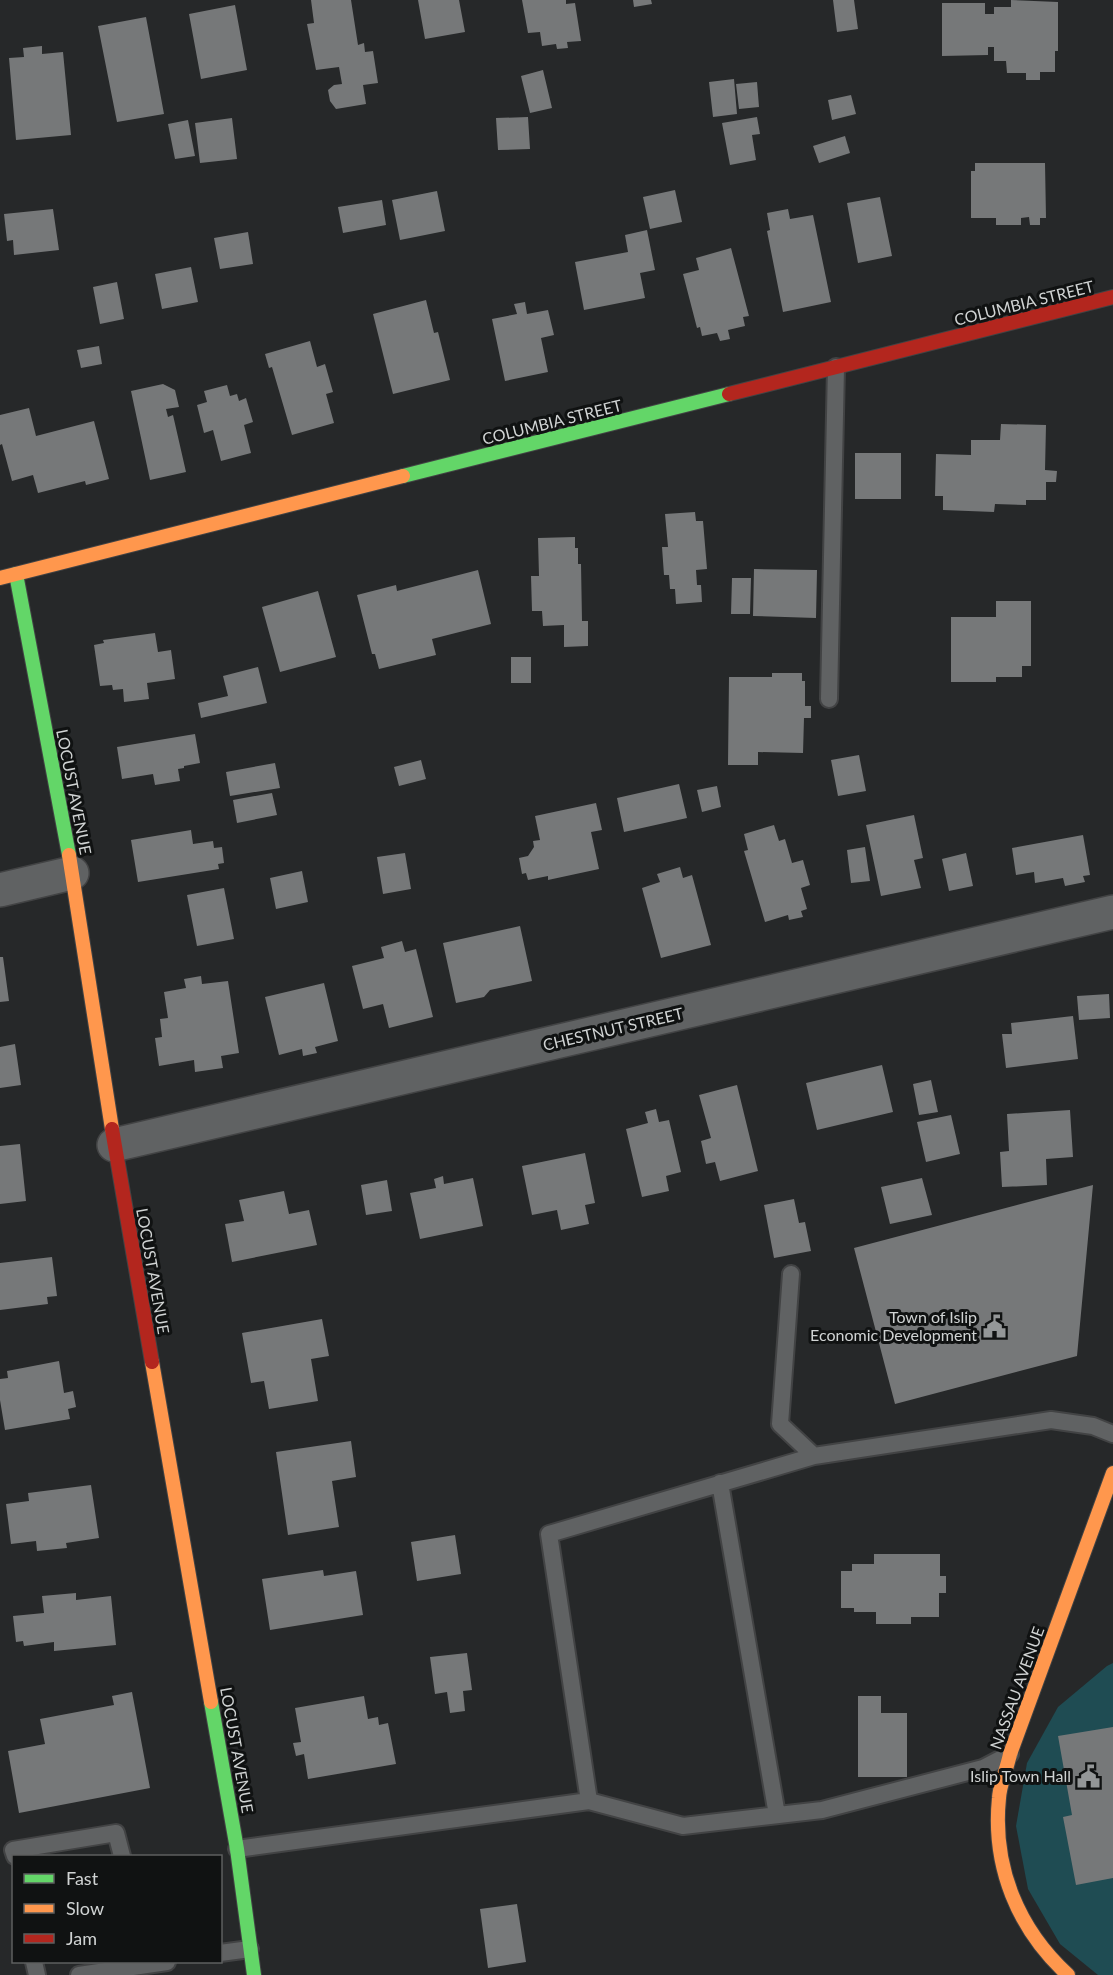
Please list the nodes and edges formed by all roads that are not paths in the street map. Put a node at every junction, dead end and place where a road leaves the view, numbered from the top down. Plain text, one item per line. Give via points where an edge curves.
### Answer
1 (1113, 297) edge
2 (836, 367) junction
3 (16, 574) junction
4 (0, 578) edge
5 (829, 699) dead end
6 (72, 873) junction
7 (0, 890) edge
8 (1113, 912) edge
9 (114, 1145) junction
10 (791, 1274) dead end
11 (1113, 1434) edge
12 (814, 1455) junction
13 (1113, 1473) edge
14 (720, 1484) junction
15 (1010, 1754) junction
16 (589, 1801) junction
17 (777, 1815) junction
18 (237, 1849) junction
19 (14, 1855) edge
20 (122, 1855) edge
21 (250, 1949) junction
22 (222, 1953) edge
23 (147, 1963) edge
24 (79, 1975) edge
25 (254, 1975) edge
26 (1068, 1975) edge

1 - 2 street, COLUMBIA STREET
2 - 3 street, COLUMBIA STREET
2 - 5 lane
3 - 4 street, COLUMBIA STREET
3 - 6 street, LOCUST AVENUE
6 - 7 street
6 - 9 street, LOCUST AVENUE
8 - 9 street, CHESTNUT STREET
9 - 18 street, LOCUST AVENUE
10 - 12 lane via 780,1424
11 - 12 lane via 1093,1426 1051,1420
12 - 14 lane
13 - 15 street, NASSAU AVENUE
14 - 16 lane via 549,1534
14 - 17 lane
15 - 17 lane via 968,1772 822,1810
15 - 26 street, NASSAU AVENUE via 999,1797 999,1842 1008,1886 1029,1931
16 - 17 lane via 683,1826
16 - 18 lane
18 - 21 street, LOCUST AVENUE
19 - 20 lane via 13,1850 116,1833
21 - 22 lane
21 - 25 street, LOCUST AVENUE
23 - 24 lane

